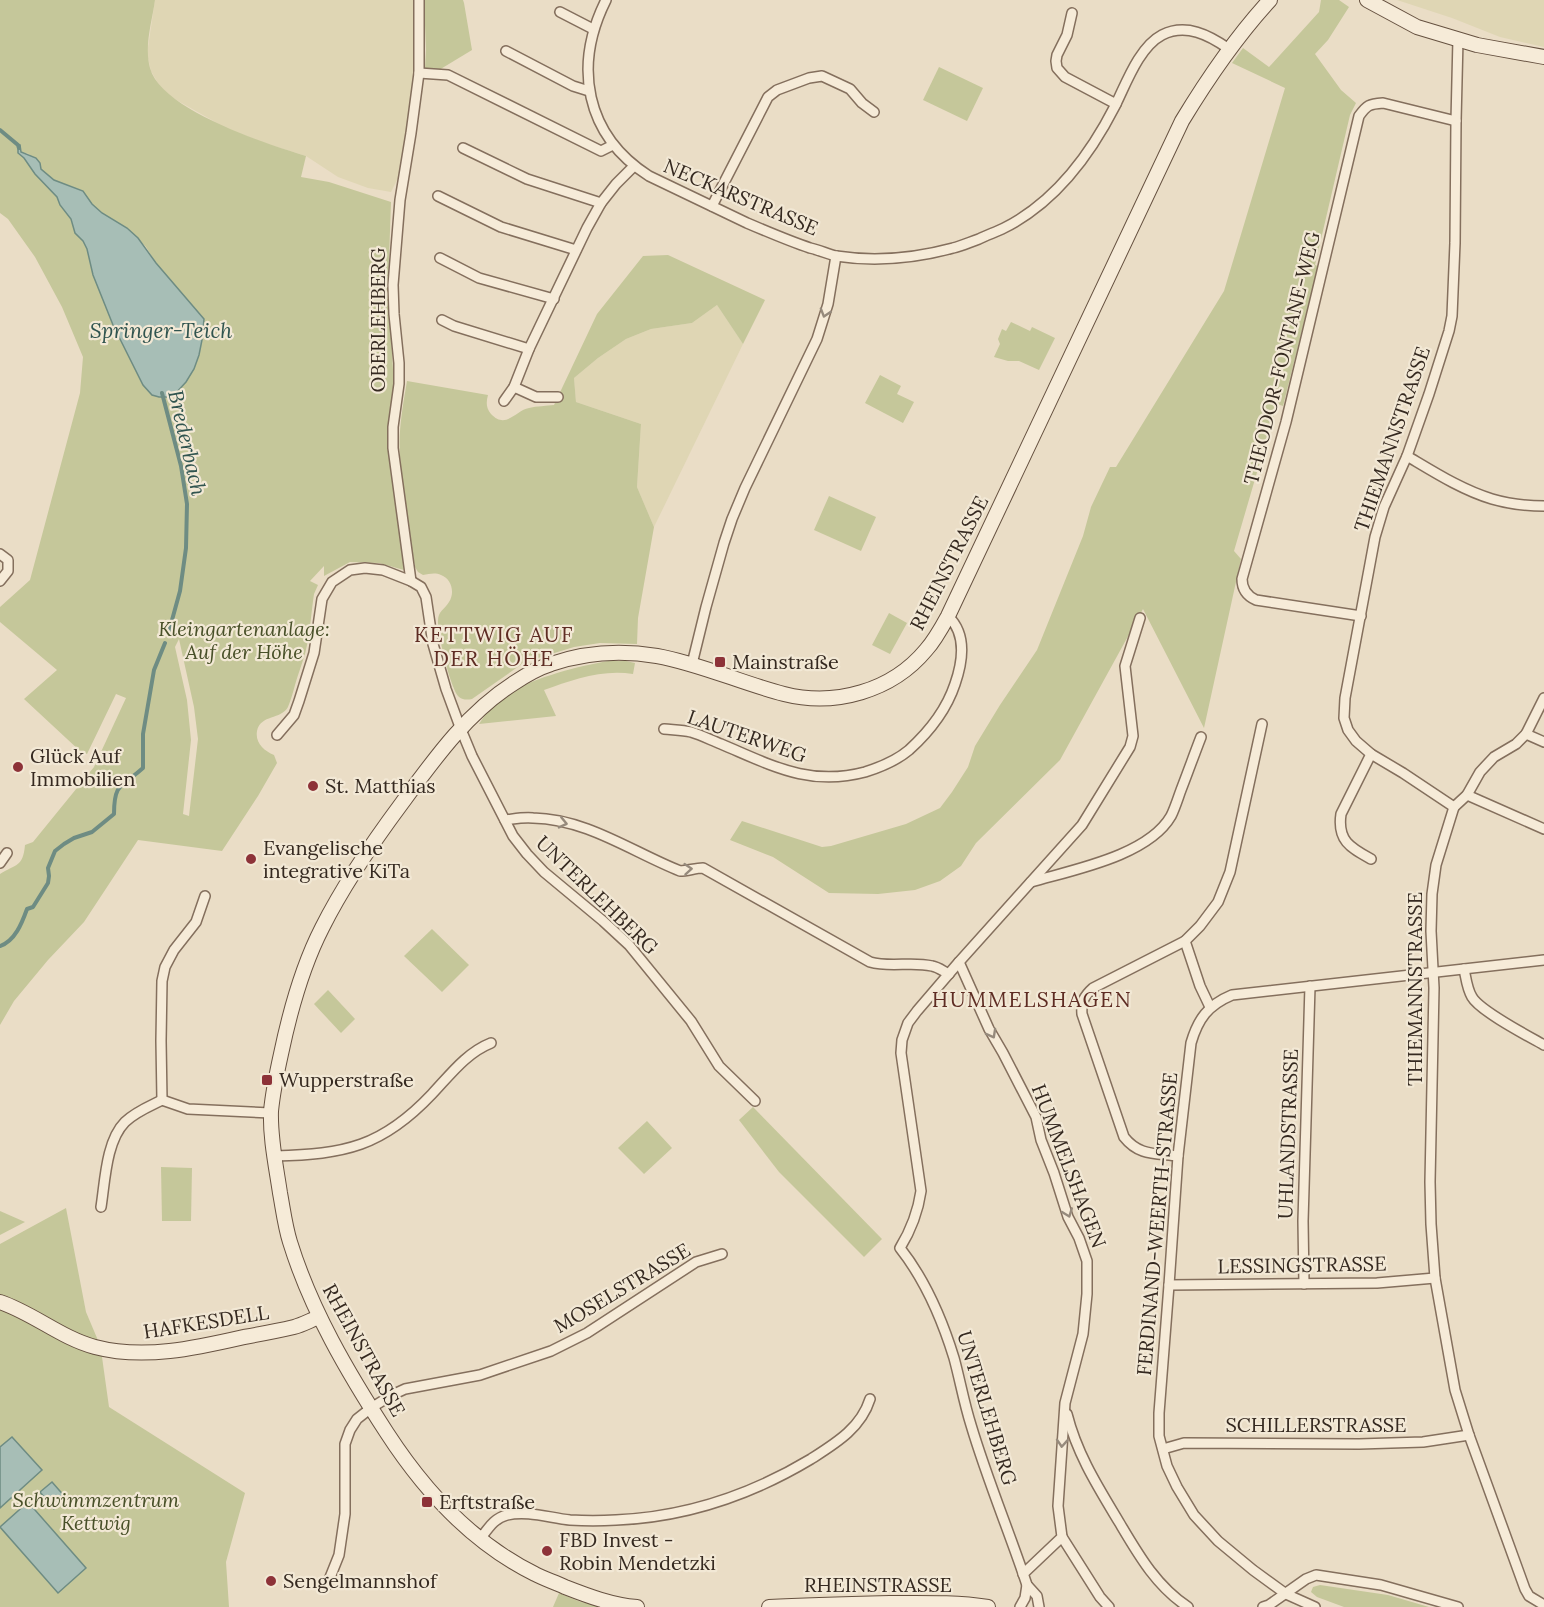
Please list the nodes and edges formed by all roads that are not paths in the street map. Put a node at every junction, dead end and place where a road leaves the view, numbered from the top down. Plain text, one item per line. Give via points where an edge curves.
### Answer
1 (419, 0) edge
2 (606, 0) edge
3 (1270, 0) edge
4 (1367, 0) edge
5 (560, 12) dead end
6 (1072, 13) dead end
7 (593, 29) junction
8 (1458, 39) junction
9 (1229, 49) junction
10 (506, 51) dead end
11 (1544, 57) edge
12 (419, 73) junction
13 (589, 91) junction
14 (1116, 104) junction
15 (874, 112) dead end
16 (1456, 121) junction
17 (613, 145) junction
18 (463, 148) dead end
19 (633, 167) junction
20 (438, 196) dead end
21 (602, 202) junction
22 (712, 206) junction
23 (576, 249) junction
24 (836, 255) junction
25 (440, 258) dead end
26 (554, 299) junction
27 (442, 320) dead end
28 (530, 348) junction
29 (514, 387) junction
30 (558, 397) dead end
31 (504, 401) dead end
32 (1407, 456) junction
33 (1544, 506) edge
34 (0, 554) edge
35 (0, 581) edge
36 (411, 581) junction
37 (437, 592) dead end
38 (426, 597) junction
39 (948, 616) junction
40 (1361, 616) junction
41 (1140, 618) dead end
42 (692, 664) junction
43 (1544, 698) edge
44 (1262, 724) dead end
45 (460, 728) junction
46 (664, 729) dead end
47 (1526, 734) junction
48 (277, 735) dead end
49 (1201, 738) dead end
50 (1544, 742) edge
51 (1371, 754) junction
52 (1467, 795) junction
53 (1454, 807) junction
54 (505, 820) junction
55 (1544, 829) edge
56 (7, 853) dead end
57 (1371, 859) dead end
58 (0, 863) edge
59 (1031, 882) junction
60 (205, 896) dead end
61 (1185, 941) junction
62 (1544, 960) edge
63 (959, 962) junction
64 (1464, 969) junction
65 (1433, 972) junction
66 (949, 974) junction
67 (1310, 986) junction
68 (1210, 1007) junction
69 (491, 1043) dead end
70 (1544, 1045) edge
71 (162, 1100) junction
72 (755, 1101) dead end
73 (271, 1113) junction
74 (274, 1156) junction
75 (1178, 1156) junction
76 (101, 1207) dead end
77 (722, 1254) dead end
78 (1435, 1278) junction
79 (1304, 1284) junction
80 (1169, 1286) junction
81 (0, 1302) edge
82 (319, 1317) junction
83 (870, 1399) dead end
84 (1065, 1403) junction
85 (371, 1408) junction
86 (1469, 1435) junction
87 (1162, 1449) junction
88 (1062, 1537) junction
89 (480, 1539) junction
90 (1023, 1574) junction
91 (327, 1585) dead end
92 (1027, 1585) junction
93 (1286, 1594) junction
94 (1537, 1604) edge
95 (637, 1607) edge
96 (769, 1607) edge
97 (988, 1607) edge
98 (1020, 1607) edge
99 (1039, 1607) edge
100 (1109, 1607) edge
101 (1188, 1607) edge
102 (1263, 1607) edge
103 (1315, 1607) edge
104 (1458, 1607) edge

1 - 12 street, OBERLEHBERG
2 - 7 street, NECKARSTRASSE
3 - 9 street, RHEINSTRASSE
4 - 8 street via 1417,27
5 - 7 street
6 - 14 street via 1057,55 1057,68 1065,77
7 - 13 street, NECKARSTRASSE
8 - 11 street
8 - 16 street, THIEMANNSTRASSE
9 - 14 street, NECKARSTRASSE via 1215,39 1187,30 1161,36 1144,51
9 - 39 street, RHEINSTRASSE via 1177,131
10 - 13 street
12 - 17 street via 448,75 601,151
12 - 36 street, OBERLEHBERG via 400,200 393,285 399,384 393,448
13 - 17 street, NECKARSTRASSE
14 - 24 street, NECKARSTRASSE via 1097,139 1068,177 1004,228 956,248 915,257
15 - 22 street via 850,89 822,76 777,90 768,97
16 - 32 street, THIEMANNSTRASSE via 1452,316
16 - 40 street, THEODOR-FONTANE-WEG via 1383,103 1371,104 1359,116 1286,422 1242,579 1245,592 1256,600
17 - 19 street, NECKARSTRASSE
18 - 21 street via 527,179
19 - 21 street
19 - 22 street, NECKARSTRASSE
20 - 23 street via 501,227
21 - 23 street
22 - 24 street, NECKARSTRASSE via 771,234
23 - 26 street
24 -> 42 street via 828,304 817,339 745,488 724,543
25 - 26 street via 478,278
26 - 28 street
27 - 28 street
28 - 29 street
29 - 30 street via 536,397
29 - 31 street
32 - 33 street via 1459,486 1492,499
32 - 40 street, THIEMANNSTRASSE via 1375,537
34 - 35 street via 8,561 8,571
36 - 38 street via 421,587
36 - 48 street via 383,570 364,568 350,570 332,582 322,599 314,653 294,715
37 - 38 street
38 - 45 street via 433,644
39 - 42 street, RHEINSTRASSE via 926,651 902,673 870,690 843,697 810,699 786,695
39 - 46 street, LAUTERWEG via 961,635 958,674 950,699 922,738 901,757 880,768 831,778 807,776 691,732
40 - 51 street, THIEMANNSTRASSE via 1344,717 1356,741
41 - 59 street via 1125,666 1133,736 1130,747 1082,825
42 - 45 street, RHEINSTRASSE via 604,652 549,664 485,703
43 - 47 street
44 - 61 street via 1230,872 1218,902
45 - 54 street, UNTERLEHBERG
45 - 73 street, RHEINSTRASSE via 374,841 321,930 288,1019
47 - 50 street
47 - 52 street via 1494,756
49 - 59 street via 1171,816 1157,833 1126,853
51 - 53 street, THIEMANNSTRASSE
51 - 57 street via 1340,822 1342,836 1351,848
52 - 53 street
52 - 55 street
53 - 65 street, THIEMANNSTRASSE via 1432,894
54 -> 66 street via 558,821 590,830 680,871 703,868 870,962 891,966 925,964
54 - 72 street, UNTERLEHBERG via 544,872 629,945 691,1021 719,1066
56 - 58 street
59 - 63 street
60 - 71 street via 196,922 174,950 162,981
61 - 68 street
61 - 75 street via 1093,987 1082,1004 1082,1014 1124,1137 1140,1151
62 - 64 street
63 - 66 street
63 -> 84 street, HUMMELSHAGEN via 1036,1118 1068,1217 1087,1261 1083,1334
64 - 65 street
64 - 70 street via 1473,999 1482,1008
65 - 67 street
65 - 78 street, THIEMANNSTRASSE via 1430,1182
66 - 90 street, UNTERLEHBERG via 908,1023 902,1040 921,1191 919,1208 900,1248 924,1284 941,1320 973,1433
67 - 68 street via 1232,995
67 - 79 street, UHLANDSTRASSE
68 - 75 street, FERDINAND-WEERTH-STRASSE via 1196,1027 1191,1043
69 - 74 street via 466,1058 417,1109 378,1137 333,1152
71 - 73 street via 188,1108
71 - 76 street via 125,1122 115,1136
73 - 74 street, RHEINSTRASSE
74 - 82 street, RHEINSTRASSE via 289,1240
75 - 80 street, FERDINAND-WEERTH-STRASSE
77 - 85 street, MOSELSTRASSE via 696,1262 587,1333 550,1352 480,1375 405,1389
78 - 79 street, LESSINGSTRASSE
78 - 86 street, THIEMANNSTRASSE via 1455,1390
79 - 80 street, LESSINGSTRASSE
80 - 87 street, FERDINAND-WEERTH-STRASSE via 1159,1413
81 - 82 street, HAFKESDELL via 95,1347 144,1353 204,1346 294,1327
82 - 85 street, RHEINSTRASSE
83 - 89 street via 854,1428 791,1471 752,1490 693,1509 648,1518 570,1520 519,1513 505,1515 494,1521
84 -> 88 street, HUMMELSHAGEN via 1058,1506
84 - 101 street via 1071,1428 1093,1479 1146,1566 1165,1589
85 - 89 street, RHEINSTRASSE via 422,1482
85 - 91 street, MOSELSTRASSE via 357,1419 345,1444 345,1514 339,1555
86 - 87 street, SCHILLERSTRASSE via 1423,1442 1359,1444 1184,1443
86 - 94 street, THIEMANNSTRASSE via 1525,1589
87 - 93 street, FERDINAND-WEERTH-STRASSE via 1177,1487 1194,1515 1218,1541
88 - 90 street
88 - 100 street, HUMMELSHAGEN
89 - 95 street, RHEINSTRASSE via 534,1574 583,1594
90 - 92 street, UNTERLEHBERG
92 - 98 street
92 - 99 street, UNTERLEHBERG via 1037,1596
93 - 102 street
93 - 103 street, FERDINAND-WEERTH-STRASSE
93 - 104 street via 1316,1575 1381,1585
96 - 97 street, RHEINSTRASSE via 946,1603

